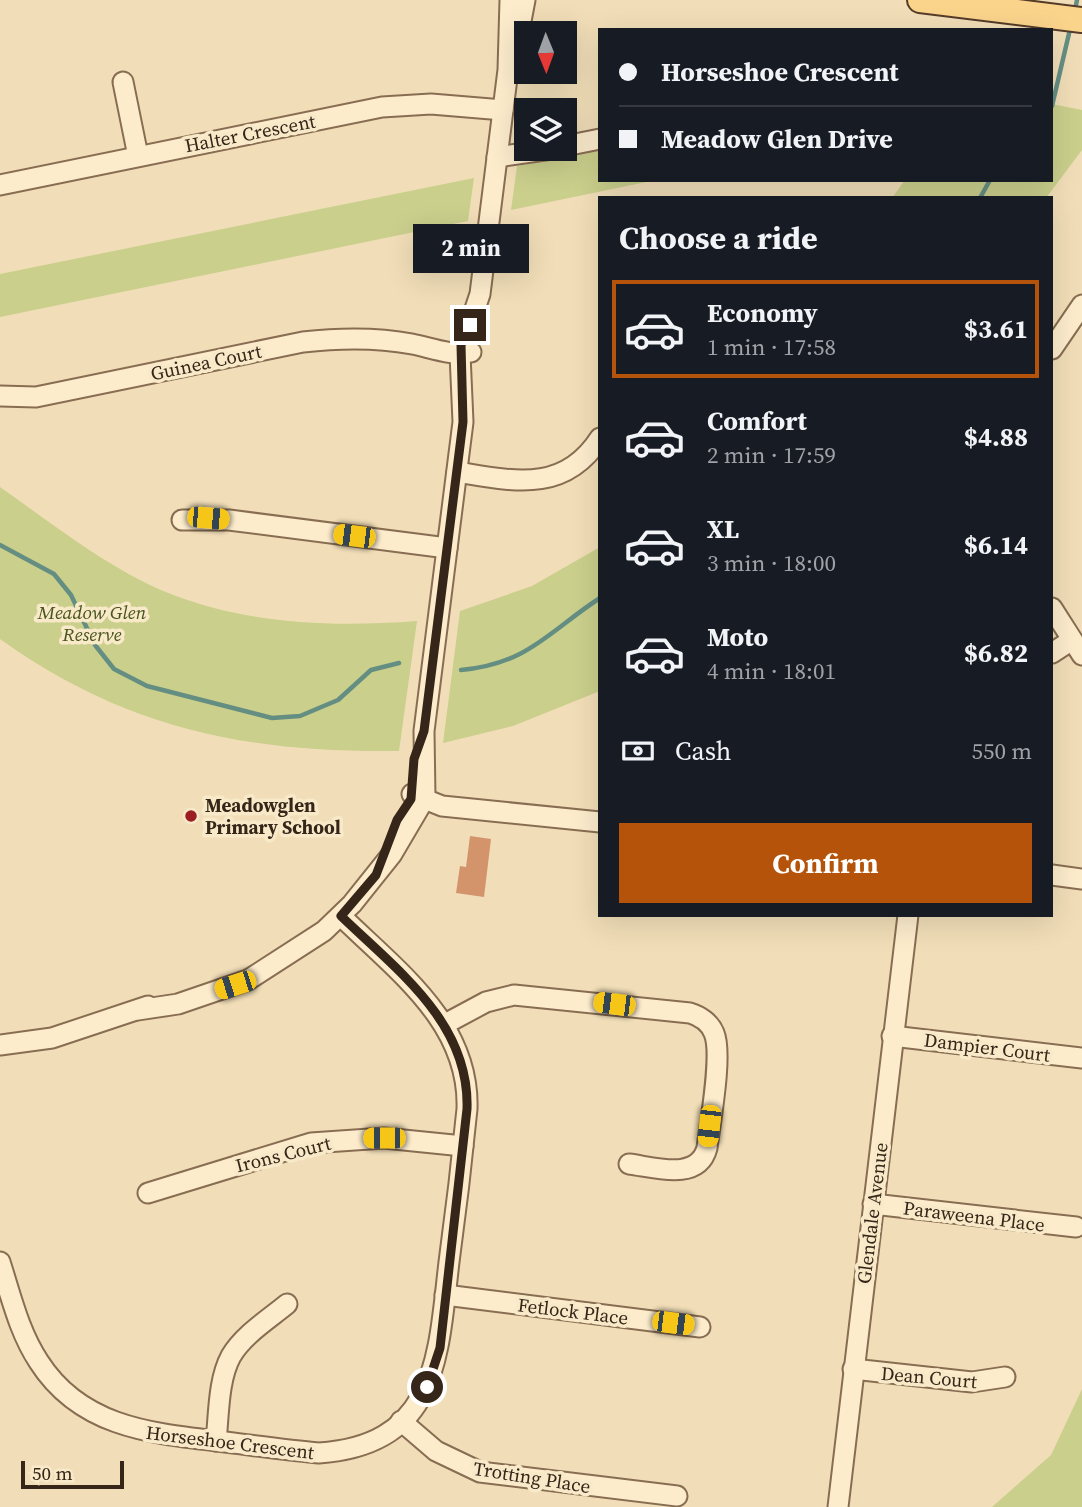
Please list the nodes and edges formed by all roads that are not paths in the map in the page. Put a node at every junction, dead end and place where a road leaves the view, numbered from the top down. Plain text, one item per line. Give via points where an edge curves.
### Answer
1 (510, 0) edge
2 (525, 0) edge
3 (920, 0) edge
4 (1073, 19) edge
5 (508, 70) junction
6 (123, 82) dead end
7 (503, 110) junction
8 (598, 139) edge
9 (577, 144) edge
10 (514, 155) edge
11 (138, 156) junction
12 (497, 157) junction
13 (0, 185) edge
14 (1082, 305) edge
15 (1053, 348) edge
16 (464, 350) junction
17 (0, 396) edge
18 (598, 441) edge
19 (457, 472) junction
20 (182, 520) dead end
21 (447, 548) junction
22 (1053, 610) edge
23 (1077, 648) edge
24 (1053, 653) edge
25 (421, 795) junction
26 (598, 822) edge
27 (1053, 875) edge
28 (1082, 879) edge
29 (341, 916) junction
30 (907, 917) edge
31 (444, 1024) junction
32 (892, 1036) junction
33 (52, 1038) junction
34 (0, 1045) edge
35 (0, 1058) edge
36 (1082, 1058) edge
37 (464, 1146) junction
38 (629, 1164) dead end
39 (148, 1193) dead end
40 (873, 1204) junction
41 (1076, 1227) dead end
42 (2, 1275) edge
43 (445, 1295) junction
44 (287, 1304) dead end
45 (700, 1326) dead end
46 (853, 1369) junction
47 (1005, 1377) dead end
48 (401, 1420) junction
49 (216, 1441) junction
50 (677, 1496) dead end
51 (838, 1507) edge

1 - 5 street
2 - 5 street
3 - 4 main road
5 - 7 street
6 - 11 street
7 - 11 street, Halter Crescent via 431,104 382,107
7 - 12 street
8 - 9 street
10 - 12 street
11 - 13 street, Halter Crescent
12 - 16 street via 480,294 481,328
14 - 15 street
16 - 17 street, Guinea Court via 360,338 324,340 36,397
16 - 19 street via 473,388
18 - 19 street via 586,457 551,478 520,481
19 - 21 street
20 - 21 street via 229,520
21 - 25 street via 424,731 414,759
22 - 23 street
23 - 24 street
25 - 26 street
25 - 29 street via 394,827 376,875
27 - 28 street
29 - 31 street, Horseshoe Crescent via 426,1000
29 - 33 street via 306,944 235,985
30 - 32 street, Glendale Avenue
31 - 37 street, Horseshoe Crescent via 462,1058 467,1085
31 - 38 street via 486,1002 528,995 690,1013 706,1022 715,1034 718,1052 703,1159 677,1171
32 - 36 street, Dampier Court
32 - 40 street, Glendale Avenue
33 - 34 street
33 - 35 street via 24,1053
37 - 39 street, Irons Court via 384,1138 324,1141
37 - 43 street, Horseshoe Crescent
40 - 41 street, Paraweena Place
40 - 46 street, Glendale Avenue
42 - 49 street, Horseshoe Crescent via 34,1354 75,1401 101,1418 136,1431
43 - 45 street, Fetlock Place
43 - 48 street, Horseshoe Crescent via 432,1376 422,1397
44 - 49 street via 231,1356
46 - 47 street, Dean Court via 972,1382
46 - 51 street, Glendale Avenue
48 - 49 street, Horseshoe Crescent via 375,1440 337,1452
48 - 50 street, Trotting Place via 436,1451 480,1472

